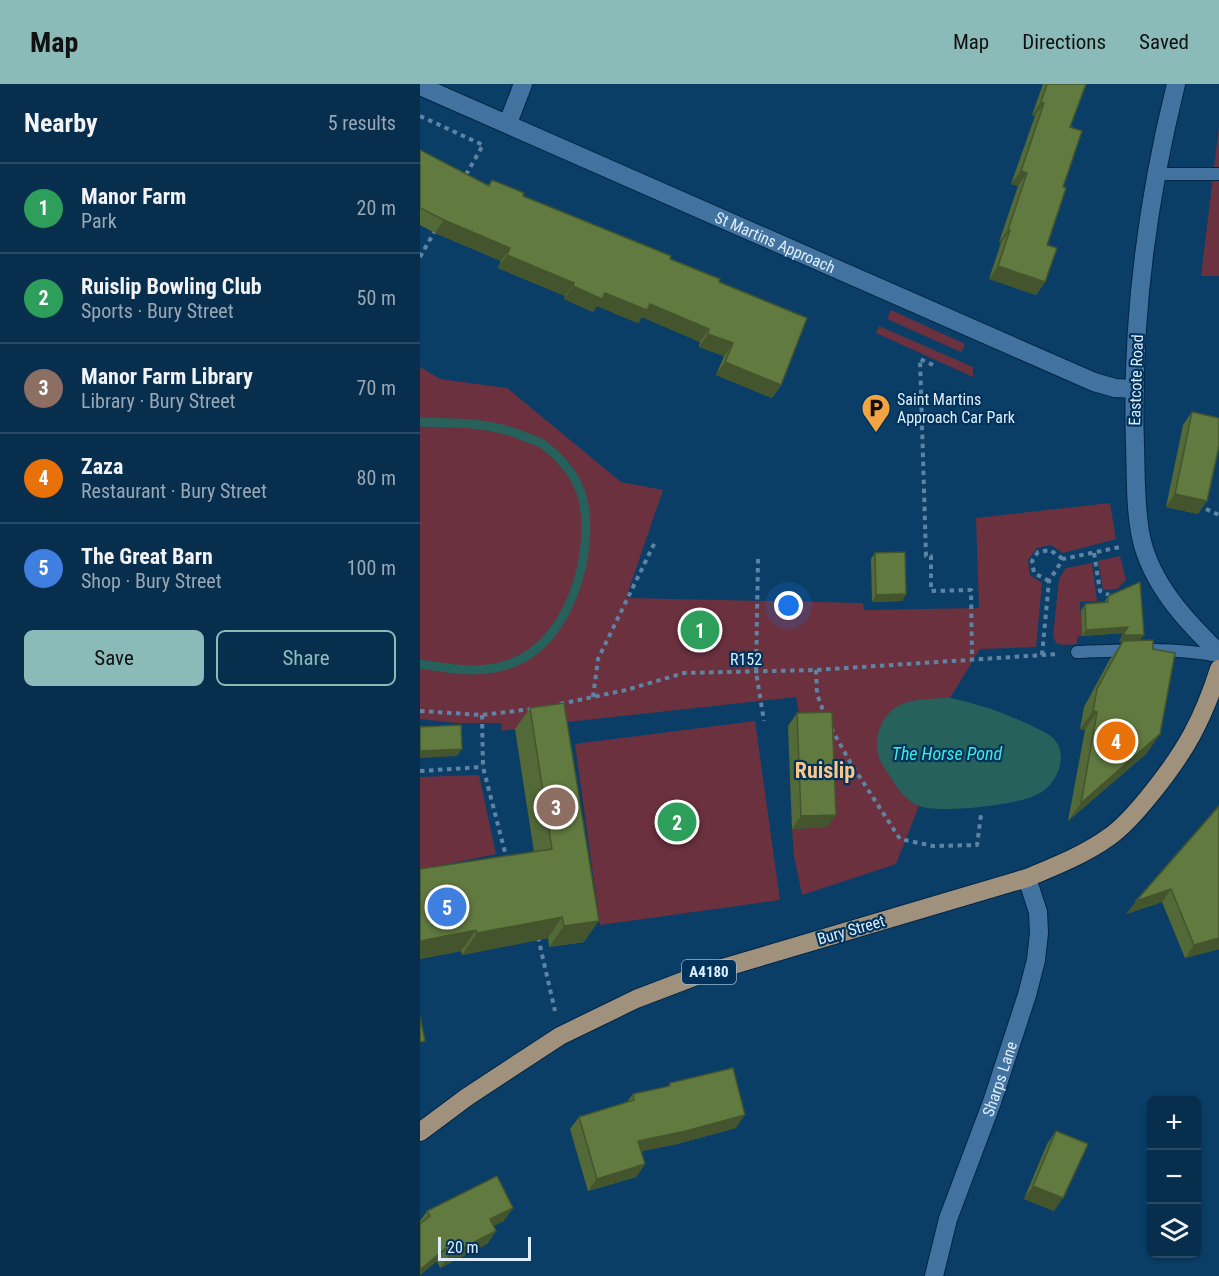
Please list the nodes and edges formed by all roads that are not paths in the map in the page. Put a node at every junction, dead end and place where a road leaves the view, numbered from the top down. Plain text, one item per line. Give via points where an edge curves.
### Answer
1 (523, 84) edge
2 (1176, 84) edge
3 (420, 86) edge
4 (508, 123) junction
5 (1156, 174) junction
6 (1219, 174) edge
7 (1135, 389) junction
8 (1077, 652) road end
9 (1219, 654) edge
10 (1219, 669) edge
11 (1027, 878) junction
12 (420, 1132) edge
13 (934, 1276) edge

1 - 4 street
2 - 5 street, Eastcote Road
3 - 4 street, St Martins Approach
4 - 7 street, St Martins Approach via 1094,382
5 - 6 lane
5 - 7 street, Eastcote Road via 1138,313
7 - 9 street, Eastcote Road via 1141,537 1166,592
8 - 9 lane via 1150,649
10 - 11 main road, Bury Street / A4180 via 1192,736 1138,810 1110,837 1071,860
11 - 12 main road, Bury Street / A4180 via 699,975 636,999 560,1036
11 - 13 street, Sharps Lane via 1038,912 1036,960 992,1102 948,1219

